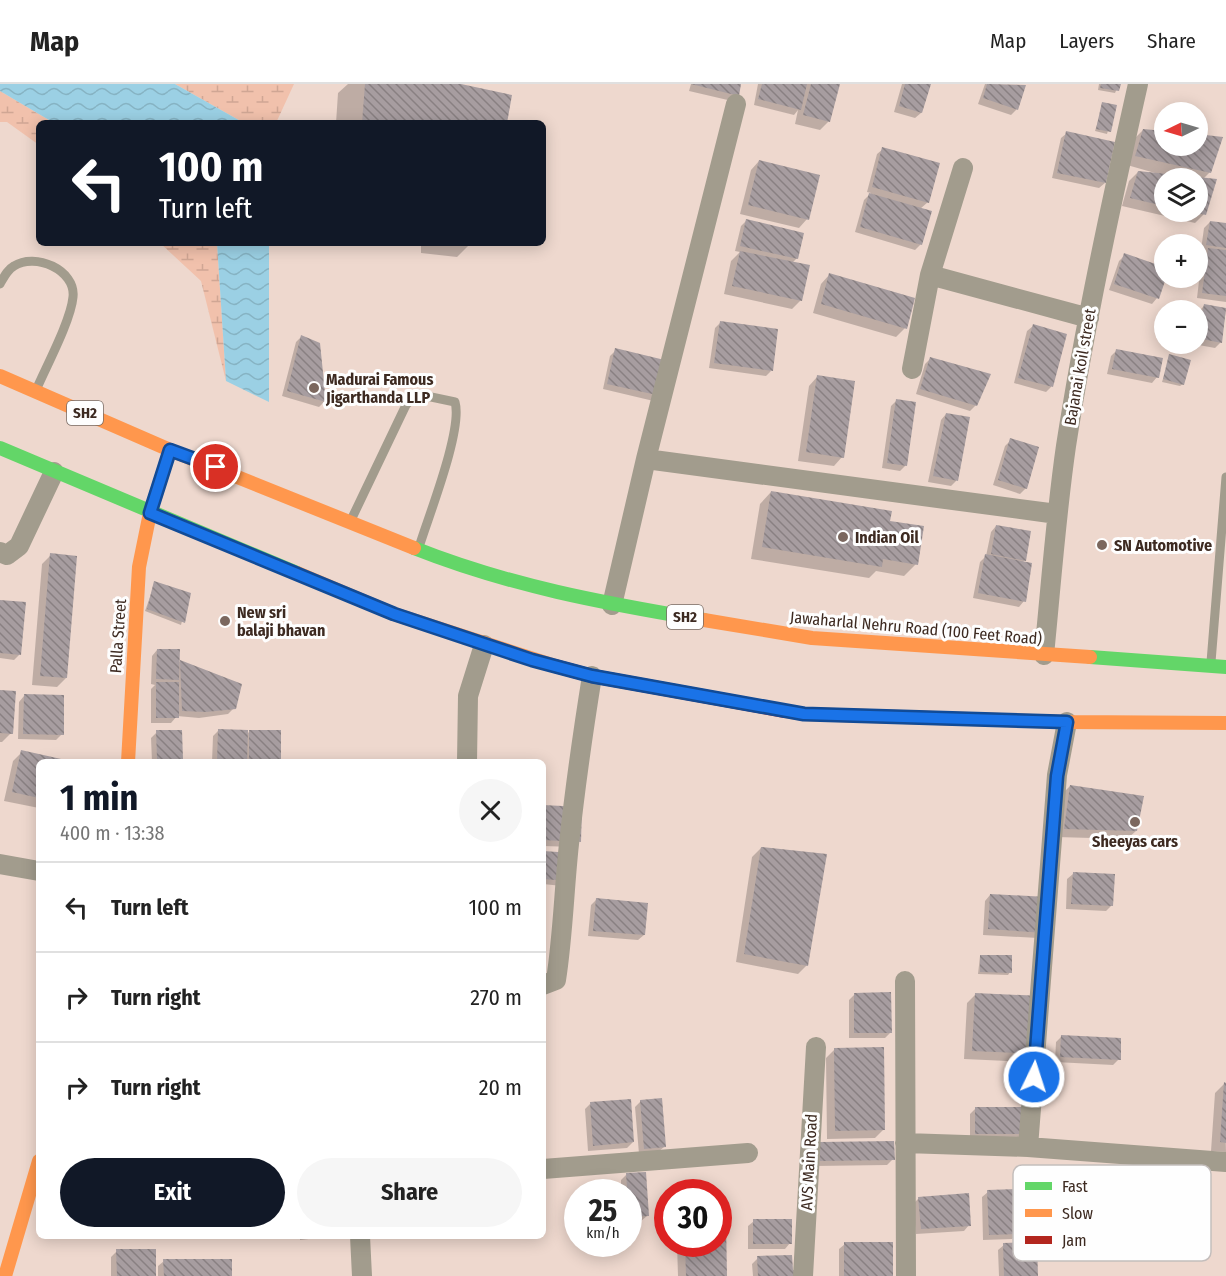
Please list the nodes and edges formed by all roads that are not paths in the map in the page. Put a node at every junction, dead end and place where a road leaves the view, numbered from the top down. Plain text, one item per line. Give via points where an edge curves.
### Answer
1 (1138, 84) edge
2 (736, 105) dead end
3 (963, 168) dead end
4 (930, 275) junction
5 (0, 284) edge
6 (1089, 318) junction
7 (912, 369) dead end
8 (0, 376) edge
9 (36, 392) junction
10 (0, 448) edge
11 (170, 450) junction
12 (646, 459) junction
13 (54, 472) junction
14 (1226, 477) edge
15 (150, 513) junction
16 (1057, 514) junction
17 (349, 523) junction
18 (418, 549) junction
19 (0, 552) edge
20 (612, 605) junction
21 (484, 645) junction
22 (1044, 655) junction
23 (1211, 667) junction
24 (1226, 667) edge
25 (592, 676) junction
26 (1067, 722) junction
27 (1226, 723) edge
28 (128, 759) edge
29 (467, 759) edge
30 (0, 864) edge
31 (36, 870) edge
32 (905, 981) dead end
33 (546, 984) edge
34 (816, 1047) dead end
35 (905, 1143) junction
36 (1028, 1147) junction
37 (748, 1153) dead end
38 (1226, 1161) edge
39 (546, 1169) edge
40 (36, 1170) edge
41 (17, 1229) junction
42 (0, 1230) edge
43 (360, 1239) edge
44 (4, 1276) edge
45 (362, 1276) edge
46 (803, 1276) edge
47 (906, 1276) edge

1 - 6 street, Bajanai koil street via 1098,260
2 - 12 street
3 - 4 street
4 - 6 street
4 - 7 street
5 - 9 lane via 16,264 29,261 64,273 71,284 69,311
6 - 16 street, Bajanai koil street
8 - 9 main road, Jawaharlal Nehru Road (100 Feet Road) / SH2
9 - 11 main road, Jawaharlal Nehru Road (100 Feet Road) / SH2
10 - 13 main road
11 - 15 main road, Palla Street
11 - 17 main road, Jawaharlal Nehru Road (100 Feet Road) / SH2
12 - 16 street
12 - 20 street
13 - 15 main road
13 - 19 street via 19,546 7,555
14 - 23 lane
15 - 21 main road via 394,614
15 - 28 main road, Palla Street via 139,567
16 - 22 street, Bajanai koil street
17 - 18 main road, Jawaharlal Nehru Road (100 Feet Road) / SH2
17 - 18 lane via 406,405 417,394 455,402 458,410 450,444
18 - 20 main road, Jawaharlal Nehru Road (100 Feet Road) / SH2 via 521,585
20 - 22 main road, Jawaharlal Nehru Road (100 Feet Road) / SH2 via 812,639
21 - 25 main road
21 - 29 street via 468,696
22 - 23 main road, Jawaharlal Nehru Road (100 Feet Road) / SH2
23 - 24 main road, Jawaharlal Nehru Road (100 Feet Road) / SH2
25 - 26 main road via 804,714
25 - 33 street via 581,742 558,969 556,980
26 - 27 main road
26 - 36 street via 1057,776
30 - 31 street
32 - 35 street
34 - 46 street, AVS Main Road
35 - 36 street
35 - 47 street
36 - 38 street
37 - 39 street
40 - 41 main road
41 - 42 main road
41 - 44 main road
43 - 45 street

